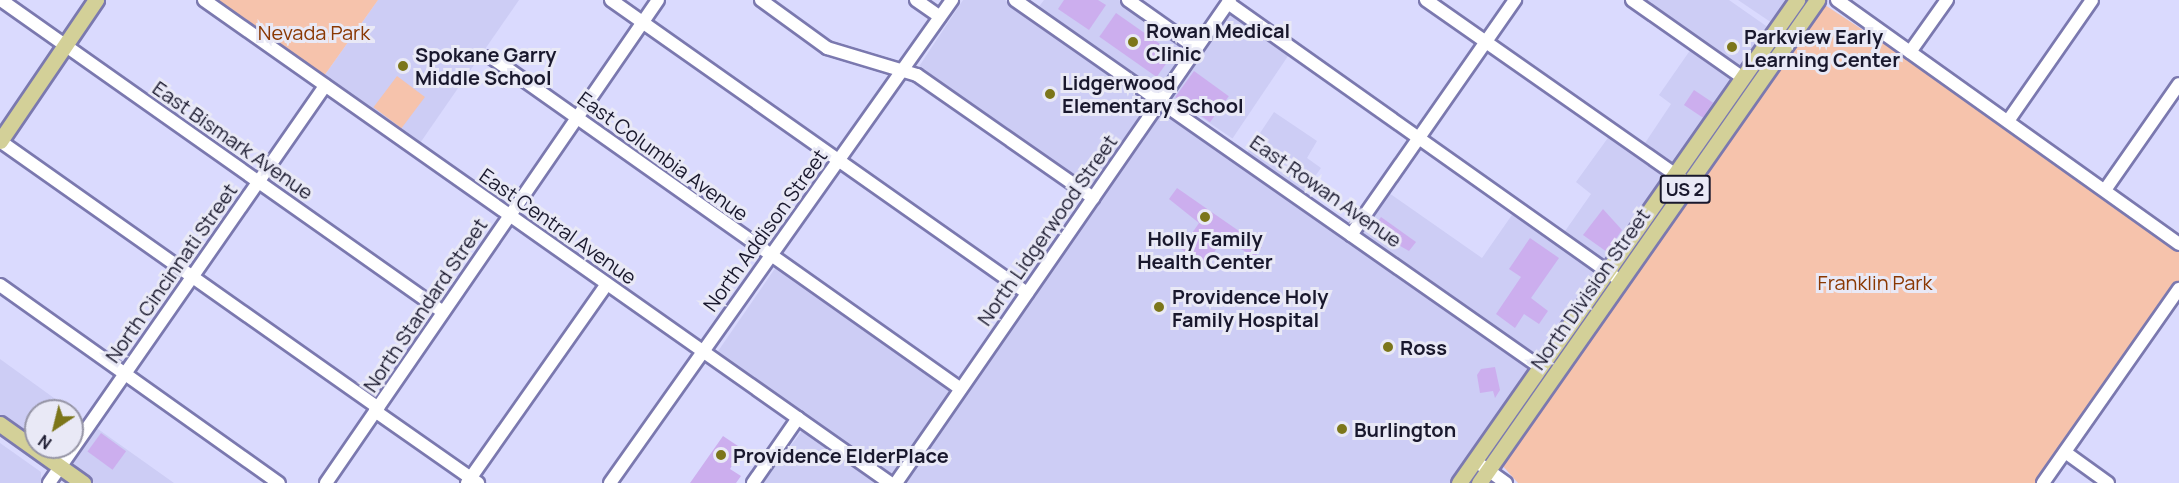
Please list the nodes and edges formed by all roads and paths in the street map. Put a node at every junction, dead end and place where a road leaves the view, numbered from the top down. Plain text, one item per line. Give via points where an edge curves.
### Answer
1 (1, 0) edge
2 (96, 0) edge
3 (204, 0) edge
4 (611, 0) edge
5 (658, 0) edge
6 (761, 0) edge
7 (916, 0) edge
8 (952, 0) edge
9 (1015, 0) edge
10 (1128, 0) edge
11 (1426, 0) edge
12 (1515, 0) edge
13 (1632, 0) edge
14 (1797, 0) edge
15 (1817, 0) edge
16 (1837, 0) edge
17 (1947, 0) edge
18 (2092, 0) edge
19 (1229, 2) edge
20 (940, 17) junction
21 (643, 22) junction
22 (1486, 42) junction
23 (64, 45) junction
24 (1196, 48) junction
25 (1910, 52) junction
26 (490, 57) dead end
27 (903, 70) junction
28 (1743, 78) junction
29 (2179, 84) edge
30 (325, 86) junction
31 (1160, 102) junction
32 (578, 118) junction
33 (2008, 121) junction
34 (1419, 138) junction
35 (0, 141) edge
36 (838, 162) junction
37 (1675, 174) junction
38 (258, 182) junction
39 (1689, 184) junction
40 (2105, 190) junction
41 (1093, 198) junction
42 (509, 216) junction
43 (1351, 235) junction
44 (2179, 244) edge
45 (770, 256) junction
46 (1607, 271) junction
47 (191, 278) junction
48 (1620, 281) junction
49 (608, 284) junction
50 (0, 285) edge
51 (2179, 289) edge
52 (1027, 293) junction
53 (443, 312) junction
54 (702, 351) junction
55 (1540, 367) junction
56 (124, 373) junction
57 (1554, 377) junction
58 (961, 389) junction
59 (376, 410) junction
60 (798, 418) junction
61 (0, 424) edge
62 (0, 436) edge
63 (2065, 452) junction
64 (1475, 460) junction
65 (1488, 470) junction
66 (57, 477) edge
67 (472, 481) edge
68 (83, 483) edge
69 (279, 483) edge
70 (326, 483) edge
71 (610, 483) edge
72 (753, 483) edge
73 (890, 483) edge
74 (896, 483) edge
75 (1459, 483) edge
76 (1479, 483) edge
77 (1506, 483) edge
78 (2043, 483) edge
79 (2108, 483) edge

1 - 23 street, East Bismark Avenue
2 - 23 main road
3 - 30 street, East Central Avenue
4 - 21 street
5 - 21 street, North Standard Street
6 - 27 street via 828,48
7 - 20 street
8 - 20 street, North Addison Street
9 - 31 street, East Rowan Avenue
10 - 24 street
11 - 22 street
12 - 22 street
13 - 28 street
14 - 28 main road, North Division Street / US 2
15 - 39 main road, North Division Street / US 2
16 - 25 street
17 - 25 street
18 - 33 street
19 - 24 street, North Lidgerwood Street
19 - 34 street
20 - 27 street, North Addison Street
21 - 32 street, North Standard Street
21 - 36 street
22 - 34 street
22 - 37 street
23 - 35 main road
23 - 38 street, East Bismark Avenue
24 - 31 street, North Lidgerwood Street
25 - 33 street
26 - 32 street, East Columbia Avenue
27 - 36 street, North Addison Street
27 - 41 street via 917,75
28 - 37 main road, North Division Street / US 2
29 - 40 street
30 - 38 street, North Cincinnati Street
30 - 42 street, East Central Avenue
31 - 41 street, North Lidgerwood Street
31 - 43 street, East Rowan Avenue
32 - 42 street, North Standard Street
32 - 45 street, East Columbia Avenue
33 - 40 street
34 - 43 street
34 - 46 street
35 - 47 street
36 - 45 street, North Addison Street
36 - 52 street
37 - 39 street
37 - 46 main road, North Division Street / US 2
38 - 47 street, North Cincinnati Street
38 - 53 street, East Bismark Avenue
39 - 48 main road, North Division Street / US 2
40 - 44 street
41 - 52 street, North Lidgerwood Street
42 - 49 street, East Central Avenue
42 - 53 street, North Standard Street
43 - 55 street, East Rowan Avenue
45 - 54 street, North Addison Street
45 - 58 street, East Columbia Avenue
46 - 48 street
46 - 55 main road, North Division Street / US 2
47 - 56 street, North Cincinnati Street
47 - 59 street
48 - 57 main road, North Division Street / US 2
49 - 54 street, East Central Avenue
49 - 67 street
50 - 56 street
51 - 63 street
52 - 58 street, North Lidgerwood Street
53 - 59 street, North Standard Street
54 - 60 street, East Central Avenue
54 - 71 street, North Addison Street
55 - 57 main road, East Rowan Avenue
55 - 64 main road, North Division Street / US 2
56 - 66 street, North Cincinnati Street
56 - 69 street
57 - 65 main road, North Division Street / US 2
58 - 74 street, North Lidgerwood Street
59 - 67 street
59 - 70 street, North Standard Street
60 - 72 street
60 - 73 street, East Central Avenue
61 - 66 main road
62 - 66 main road
63 - 78 street
63 - 79 street
64 - 65 street
64 - 75 main road, North Division Street / US 2
65 - 76 main road, North Division Street / US 2
65 - 77 street
66 - 68 main road

